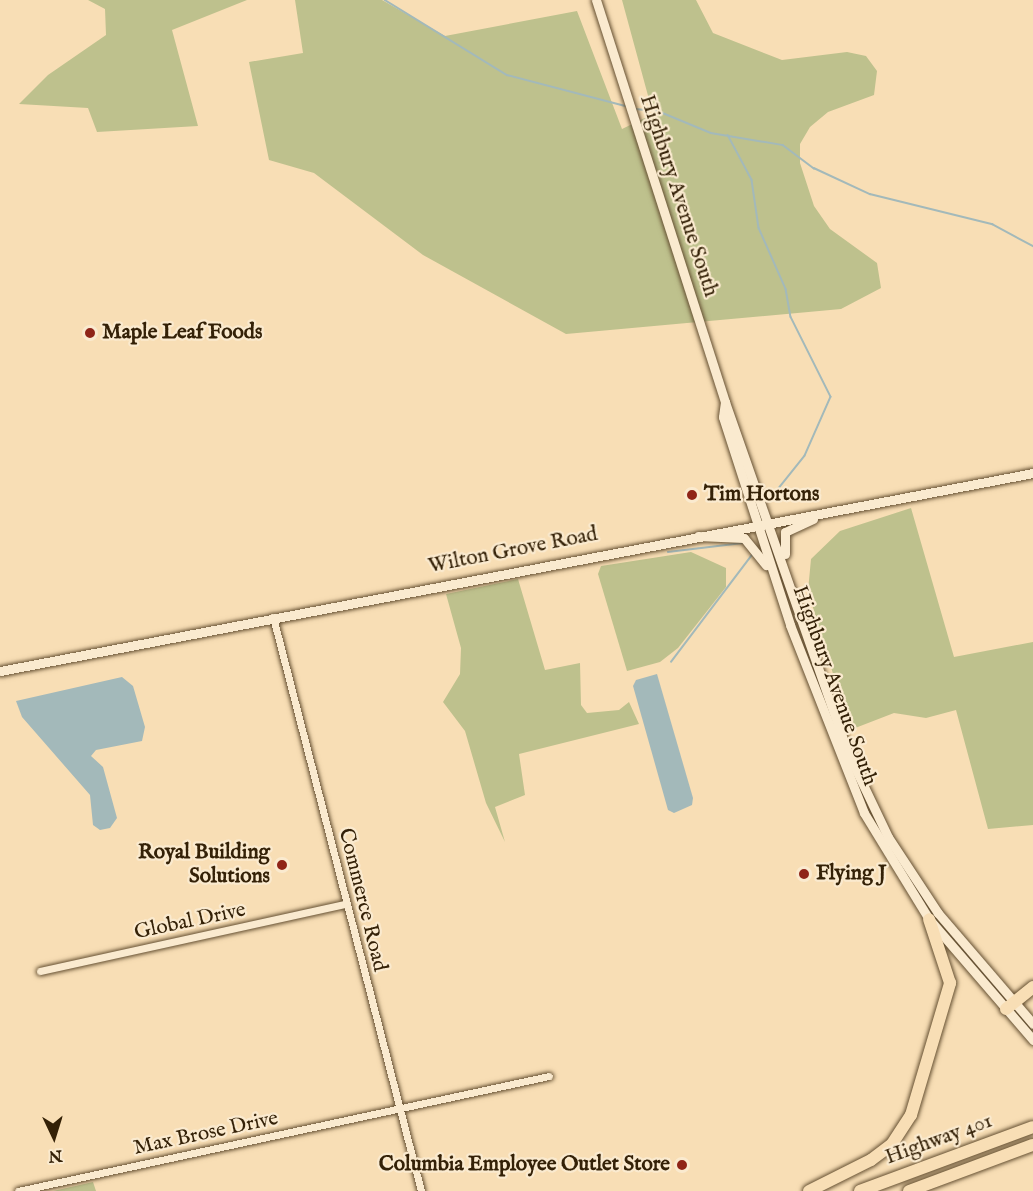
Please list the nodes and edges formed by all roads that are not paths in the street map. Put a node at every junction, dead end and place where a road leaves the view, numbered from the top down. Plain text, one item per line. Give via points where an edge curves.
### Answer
1 (596, 0) edge
2 (725, 402) junction
3 (1033, 473) edge
4 (871, 504) junction
5 (769, 522) junction
6 (758, 524) junction
7 (696, 535) junction
8 (790, 583) junction
9 (778, 587) junction
10 (273, 617) junction
11 (0, 671) edge
12 (346, 904) junction
13 (929, 919) junction
14 (40, 971) dead end
15 (1033, 987) edge
16 (1010, 1006) junction
17 (1033, 1024) edge
18 (1033, 1040) edge
19 (549, 1076) dead end
20 (400, 1109) junction
21 (1033, 1121) edge
22 (1033, 1126) edge
23 (1033, 1145) edge
24 (980, 1146) junction
25 (18, 1191) edge
26 (421, 1191) edge
27 (809, 1191) edge
28 (860, 1191) edge
29 (909, 1191) edge

1 - 2 main road, Highbury Avenue South
2 - 5 main road, Highbury Avenue South
2 - 6 main road, Highbury Avenue South via 723,417
3 - 4 main road, Wilton Grove Road
4 - 5 main road, Wilton Grove Road
4 - 8 main road via 785,532
5 - 6 main road, Wilton Grove Road
5 - 8 main road, Highbury Avenue South
6 - 7 main road, Wilton Grove Road
6 - 9 main road, Highbury Avenue South
7 - 9 main road via 751,542
7 - 10 main road, Wilton Grove Road
8 - 16 main road, Highbury Avenue South via 835,719 874,810 944,921
9 - 13 main road, Highbury Avenue South via 844,773 879,841
10 - 11 main road, Wilton Grove Road
10 - 12 street, Commerce Road
12 - 14 street, Global Drive
12 - 20 street, Commerce Road
13 - 16 main road, Highbury Avenue South
13 - 27 highway via 950,983 911,1115 892,1144 871,1160
15 - 16 highway
16 - 17 main road, Highbury Avenue South
16 - 18 main road, Highbury Avenue South
19 - 20 street, Max Brose Drive
20 - 25 street, Max Brose Drive
20 - 26 street, Commerce Road
21 - 24 highway
22 - 24 highway, Highway 401
23 - 29 highway, Highway 401
24 - 28 highway, Highway 401

